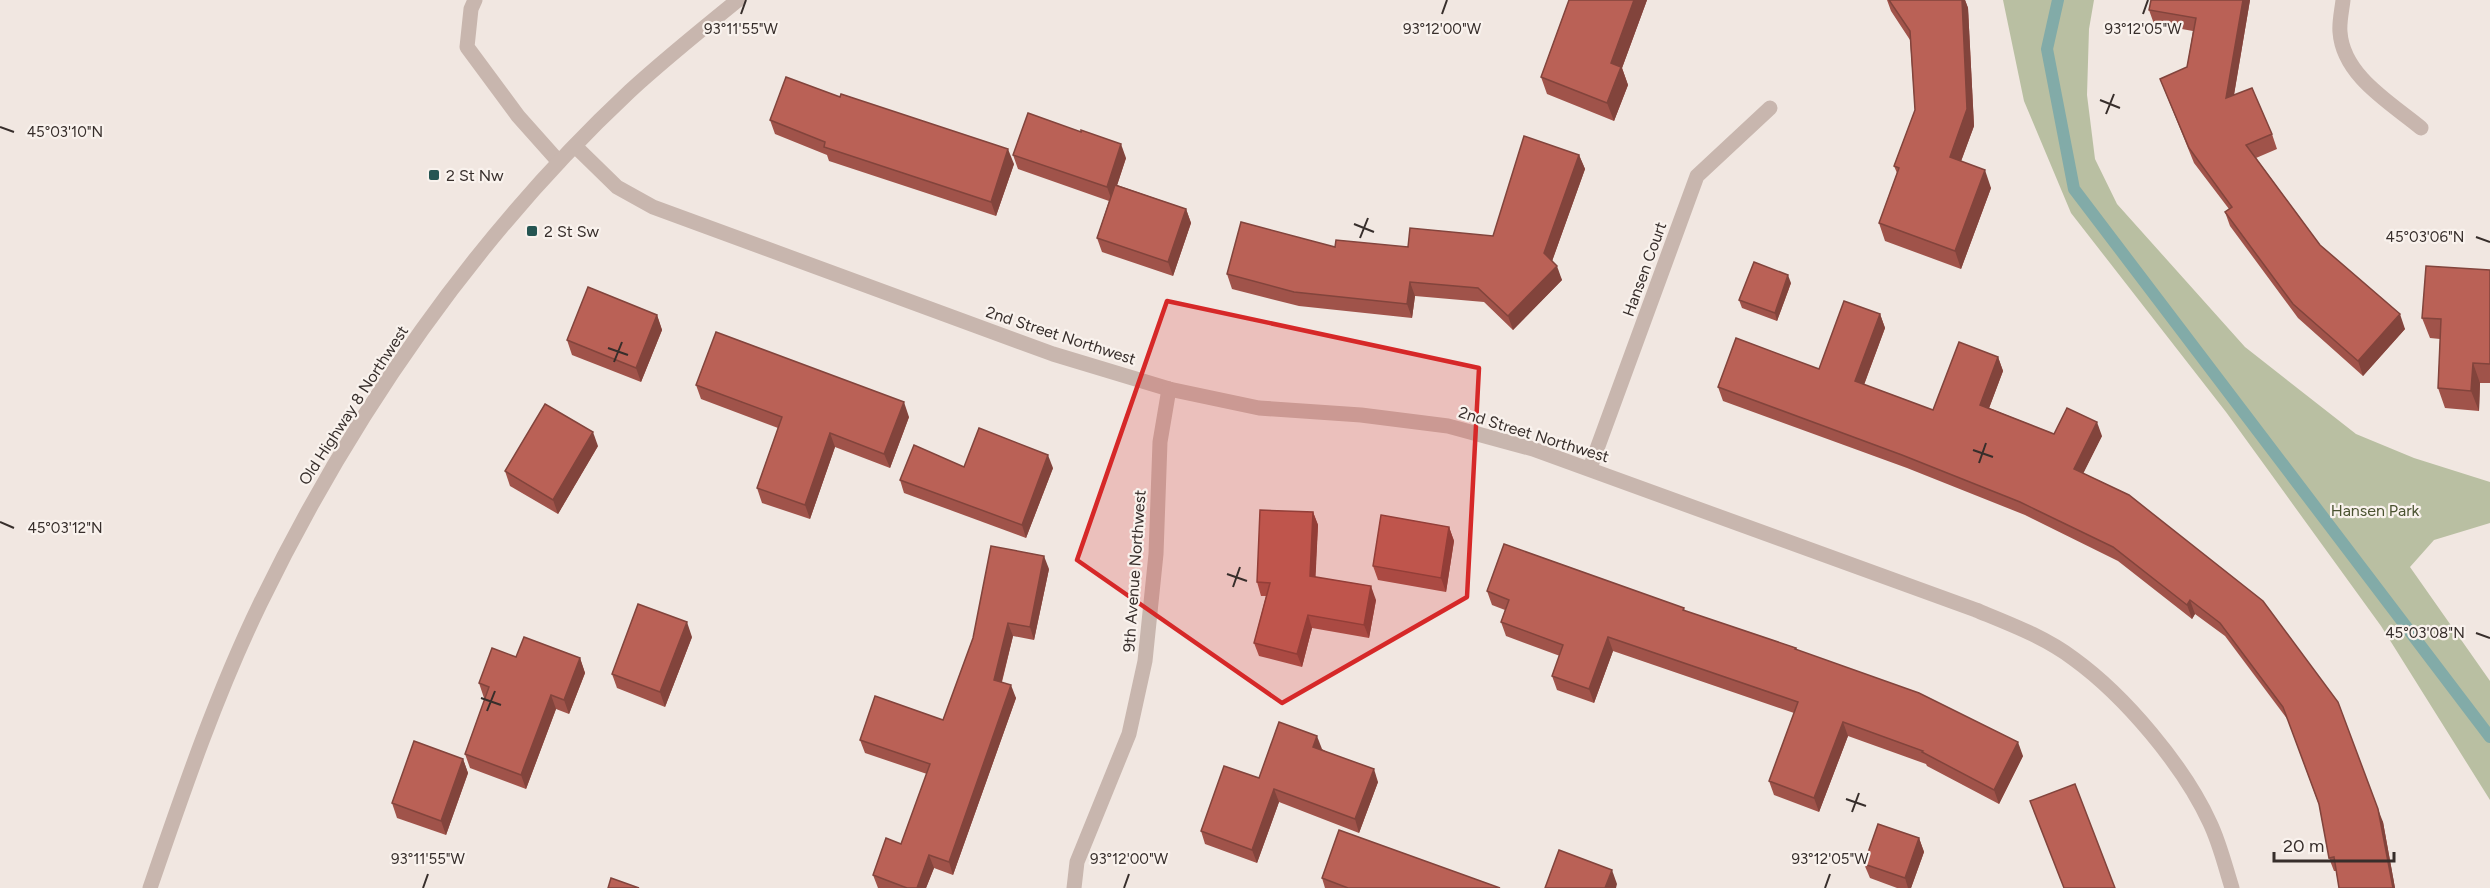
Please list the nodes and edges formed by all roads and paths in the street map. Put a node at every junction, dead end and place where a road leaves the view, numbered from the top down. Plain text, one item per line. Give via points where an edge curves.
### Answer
1 (475, 0) edge
2 (738, 0) edge
3 (2343, 0) edge
4 (1770, 108) dead end
5 (2421, 128) dead end
6 (575, 146) junction
7 (560, 162) junction
8 (1169, 389) junction
9 (1590, 468) junction
10 (150, 888) edge
11 (1074, 888) edge
12 (2232, 888) edge

1 - 7 street via 467,47 518,116
2 - 6 street, Old Highway 8 Northwest via 629,92
3 - 5 street via 2340,33 2356,73
4 - 9 street, Hansen Court via 1697,176
6 - 7 street, Old Highway 8 Northwest
6 - 8 street, 2nd Street Northwest via 617,187 653,207 1053,354
7 - 10 street, Old Highway 8 Northwest via 454,286 388,379 306,513 259,606 215,707
8 - 9 street, 2nd Street Northwest via 1259,408 1448,426
8 - 11 street, 9th Avenue Northwest via 1160,442 1156,554 1145,661 1129,734 1077,862
9 - 12 street, 2nd Street Northwest via 1976,610 2074,658 2159,742 2193,791 2210,824

